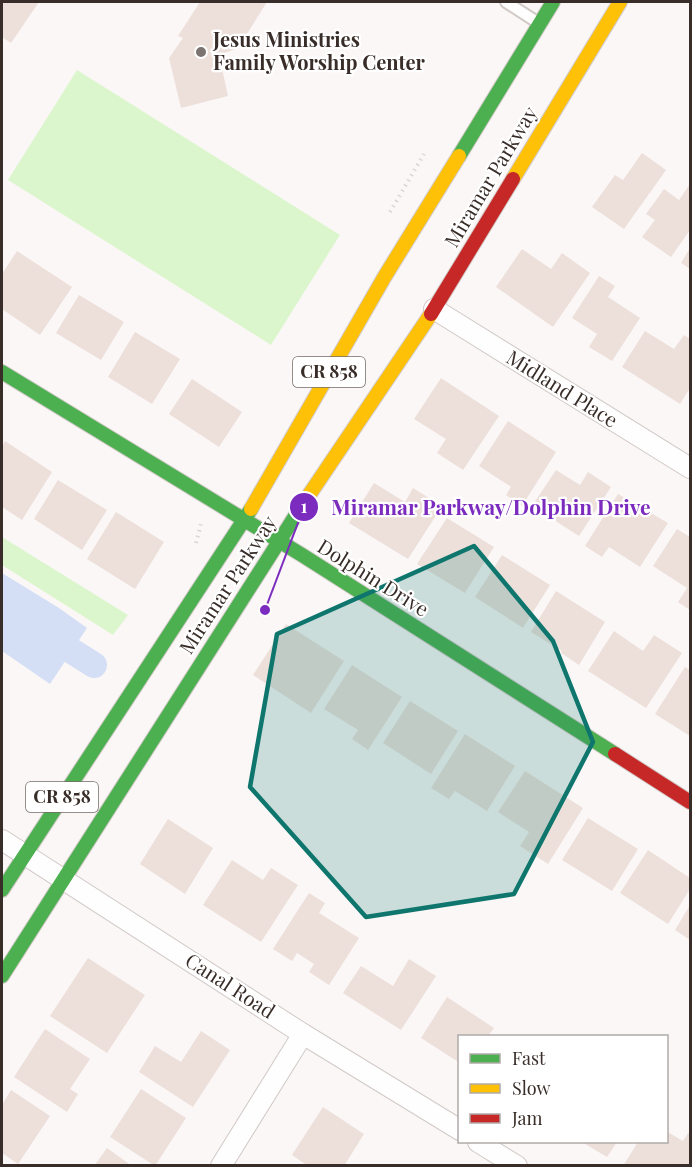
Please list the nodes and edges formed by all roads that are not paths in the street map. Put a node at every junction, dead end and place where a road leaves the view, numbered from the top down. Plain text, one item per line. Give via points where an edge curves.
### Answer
1 (506, 2) edge
2 (553, 2) edge
3 (620, 2) edge
4 (539, 24) junction
5 (434, 309) junction
6 (2, 372) edge
7 (690, 468) edge
8 (244, 522) junction
9 (278, 541) junction
10 (690, 801) edge
11 (2, 840) edge
12 (24, 855) junction
13 (63, 879) junction
14 (2, 890) edge
15 (2, 976) edge
16 (303, 1034) junction
17 (458, 1129) edge
18 (480, 1143) edge
19 (220, 1166) edge
20 (517, 1166) edge

1 - 4 lane
2 - 4 main road, Miramar Parkway / CR 858
3 - 5 main road, Miramar Parkway / CR 858
4 - 8 main road, Miramar Parkway / CR 858 via 385,276
5 - 7 street, Midland Place
5 - 9 main road, Miramar Parkway / CR 858
6 - 8 main road, Dolphin Drive
8 - 9 main road, Dolphin Drive
8 - 12 main road, Miramar Parkway / CR 858
9 - 10 main road, Dolphin Drive
9 - 13 main road, Miramar Parkway / CR 858
11 - 12 street, Canal Road
12 - 13 street, Canal Road
12 - 14 main road, Miramar Parkway / CR 858
13 - 15 main road, Miramar Parkway / CR 858
13 - 16 street, Canal Road
16 - 17 street, Canal Road
16 - 19 street
18 - 20 street

